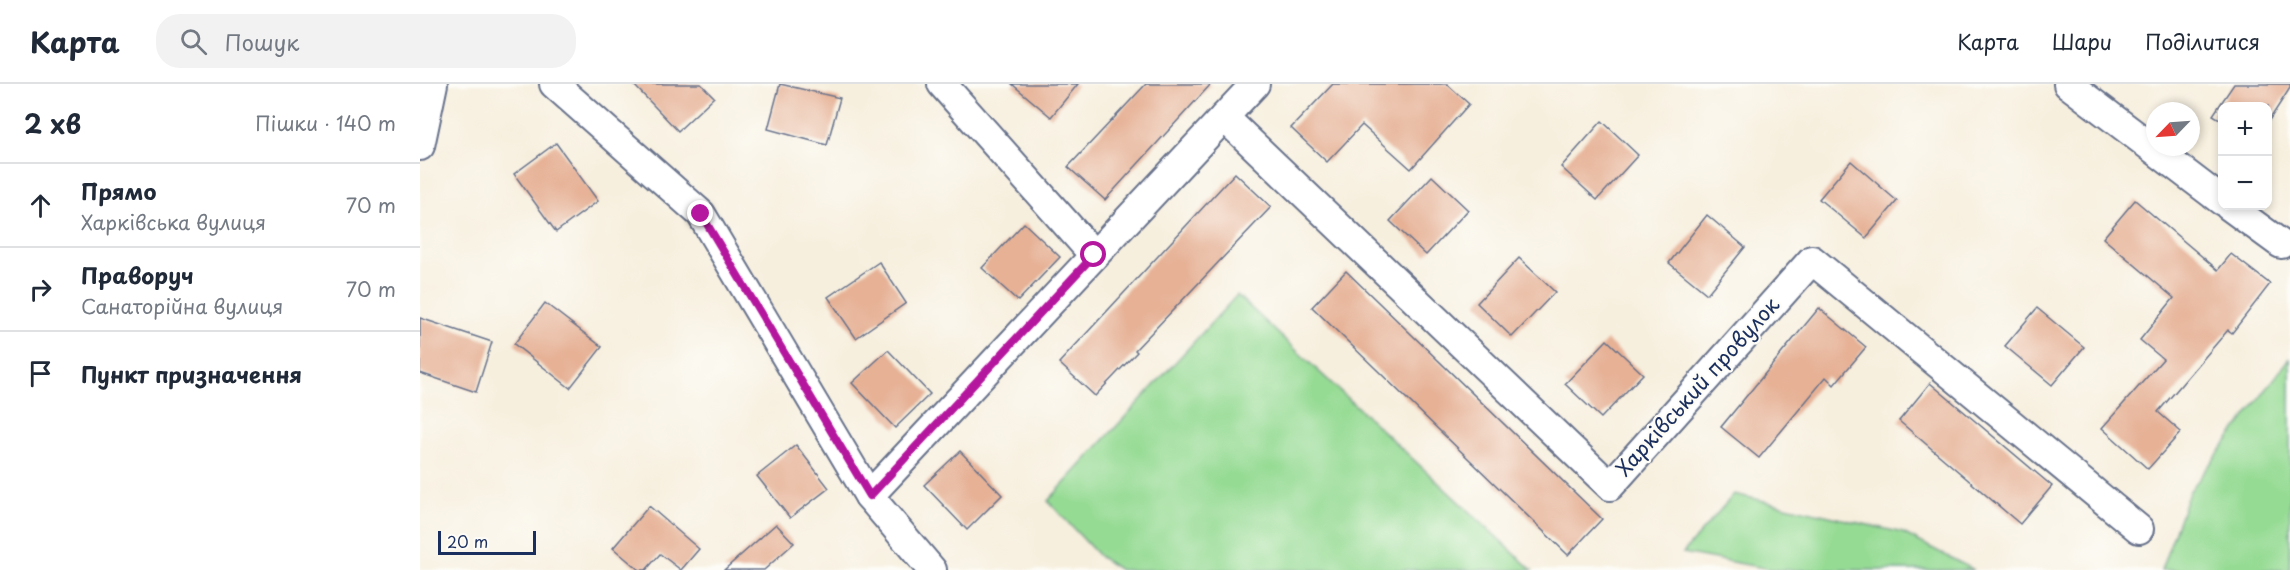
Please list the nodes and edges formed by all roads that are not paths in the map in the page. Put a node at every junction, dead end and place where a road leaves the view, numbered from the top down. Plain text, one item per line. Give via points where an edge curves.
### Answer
1 (433, 84) edge
2 (554, 84) edge
3 (942, 84) edge
4 (1255, 84) edge
5 (2068, 84) edge
6 (1224, 117) junction
7 (420, 146) edge
8 (2218, 197) edge
9 (2234, 210) edge
10 (2281, 244) dead end
11 (1094, 255) junction
12 (870, 496) junction
13 (2139, 529) dead end
14 (932, 570) edge

1 - 7 street
2 - 12 street via 701,214
3 - 11 street
4 - 6 street
5 - 8 street
6 - 11 street
6 - 13 street, Харківський провулок via 1610,486 1812,260
9 - 10 street
11 - 12 street
12 - 14 street

